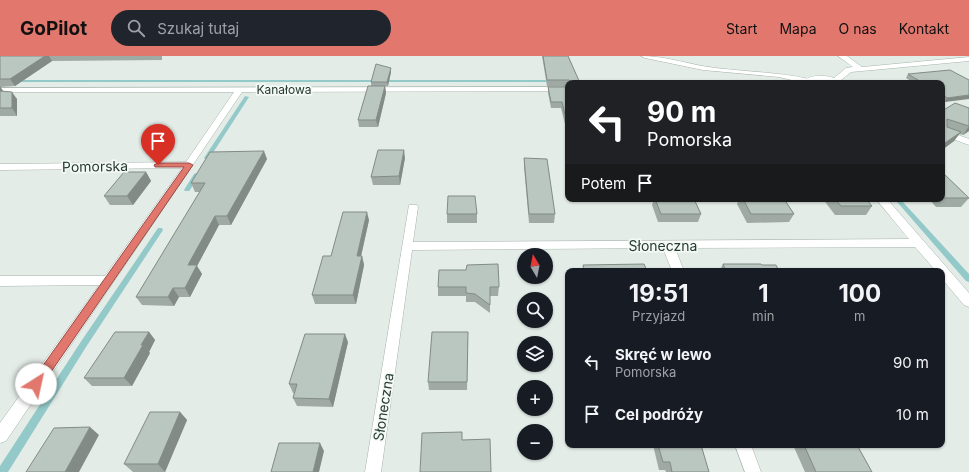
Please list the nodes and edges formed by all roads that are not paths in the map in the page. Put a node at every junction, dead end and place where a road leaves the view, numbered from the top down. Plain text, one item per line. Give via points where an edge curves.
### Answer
1 (645, 56) edge
2 (842, 56) edge
3 (969, 59) edge
4 (860, 69) junction
5 (799, 80) edge
6 (812, 80) edge
7 (829, 80) edge
8 (841, 80) edge
9 (240, 89) junction
10 (565, 89) edge
11 (0, 90) edge
12 (945, 133) edge
13 (969, 142) edge
14 (189, 165) junction
15 (0, 167) edge
16 (884, 202) edge
17 (413, 207) dead end
18 (918, 243) junction
19 (668, 245) junction
20 (407, 246) junction
21 (677, 268) edge
22 (940, 268) edge
23 (945, 274) edge
24 (108, 280) junction
25 (0, 281) edge
26 (969, 302) edge
27 (0, 436) edge
28 (744, 448) edge
29 (373, 472) edge
30 (753, 472) edge

1 - 5 street via 697,67 780,75
2 - 4 street
3 - 4 street
4 - 8 street via 847,71
6 - 7 street
9 - 10 street, Kanałowa
9 - 11 street, Kanałowa
9 - 14 street
12 - 13 street
14 - 15 street, Pomorska
14 - 24 street
16 - 18 street
17 - 20 street, Słoneczna
18 - 19 street, Słoneczna
18 - 22 street
19 - 20 street, Słoneczna
19 - 21 street
20 - 29 street, Słoneczna
23 - 26 street
24 - 25 street
24 - 27 street
28 - 30 street

